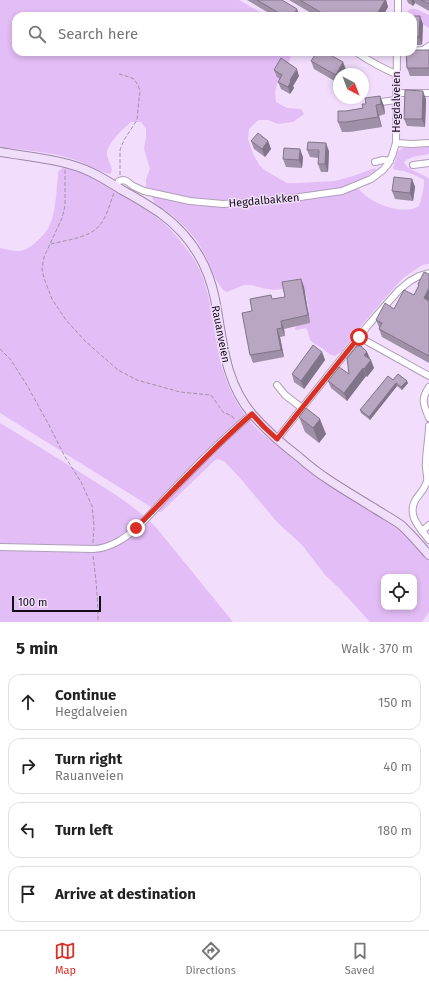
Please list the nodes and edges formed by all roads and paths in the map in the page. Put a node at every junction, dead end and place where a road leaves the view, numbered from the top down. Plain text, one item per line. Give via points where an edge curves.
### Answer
1 (398, 0) edge
2 (398, 12) edge
3 (429, 46) edge
4 (417, 51) edge
5 (362, 56) edge
6 (397, 56) edge
7 (119, 74) dead end
8 (396, 74) junction
9 (396, 93) junction
10 (429, 93) edge
11 (396, 100) junction
12 (369, 104) edge
13 (396, 143) junction
14 (429, 143) edge
15 (0, 152) edge
16 (390, 161) junction
17 (375, 162) dead end
18 (65, 163) junction
19 (429, 163) edge
20 (413, 165) dead end
21 (117, 184) junction
22 (50, 244) junction
23 (429, 274) edge
24 (359, 337) junction
25 (0, 349) edge
26 (429, 376) edge
27 (277, 385) dead end
28 (429, 387) edge
29 (302, 408) junction
30 (252, 414) junction
31 (429, 418) edge
32 (238, 426) junction
33 (429, 426) edge
34 (277, 439) junction
35 (428, 482) edge
36 (429, 525) edge
37 (422, 531) junction
38 (429, 540) edge
39 (0, 547) edge
40 (93, 549) junction
41 (429, 555) edge
42 (98, 622) edge

1 - 2 street
3 - 4 street
5 - 8 street
6 - 8 street, Hegdalveien
7 - 21 path via 134,79 140,92 137,120 120,150 120,175
8 - 9 street, Hegdalveien
9 - 10 street
9 - 11 street, Hegdalveien
11 - 12 street
11 - 13 street, Hegdalveien
13 - 14 street, Hegdalveien
13 - 16 street, Hegdalbakken
15 - 18 main road, Rauanveien
16 - 17 street
16 - 21 street, Hegdalbakken via 384,170 371,179 342,191 279,200 222,204 190,201 144,191 124,180
18 - 21 main road, Rauanveien
18 - 22 path via 65,206
19 - 20 street
21 - 22 path via 106,214 97,228 82,237
21 - 30 main road, Rauanveien via 169,220 196,250 212,285 228,371
22 - 32 path via 42,268 44,278 52,299 85,341 118,370 137,380 180,392 211,395 223,412 232,416
23 - 24 street via 410,281
24 - 26 street
24 - 29 street
25 - 40 path via 11,360 28,387 92,506
27 - 29 street
28 - 31 street via 423,399
29 - 34 street
30 - 32 street
30 - 34 main road, Rauanveien
32 - 40 street via 127,536 102,549
33 - 35 street via 426,464
34 - 41 main road, Rauanveien via 325,477 395,521
35 - 37 street via 415,500 412,511 414,521
36 - 37 street
37 - 38 street
39 - 40 street
40 - 42 path

